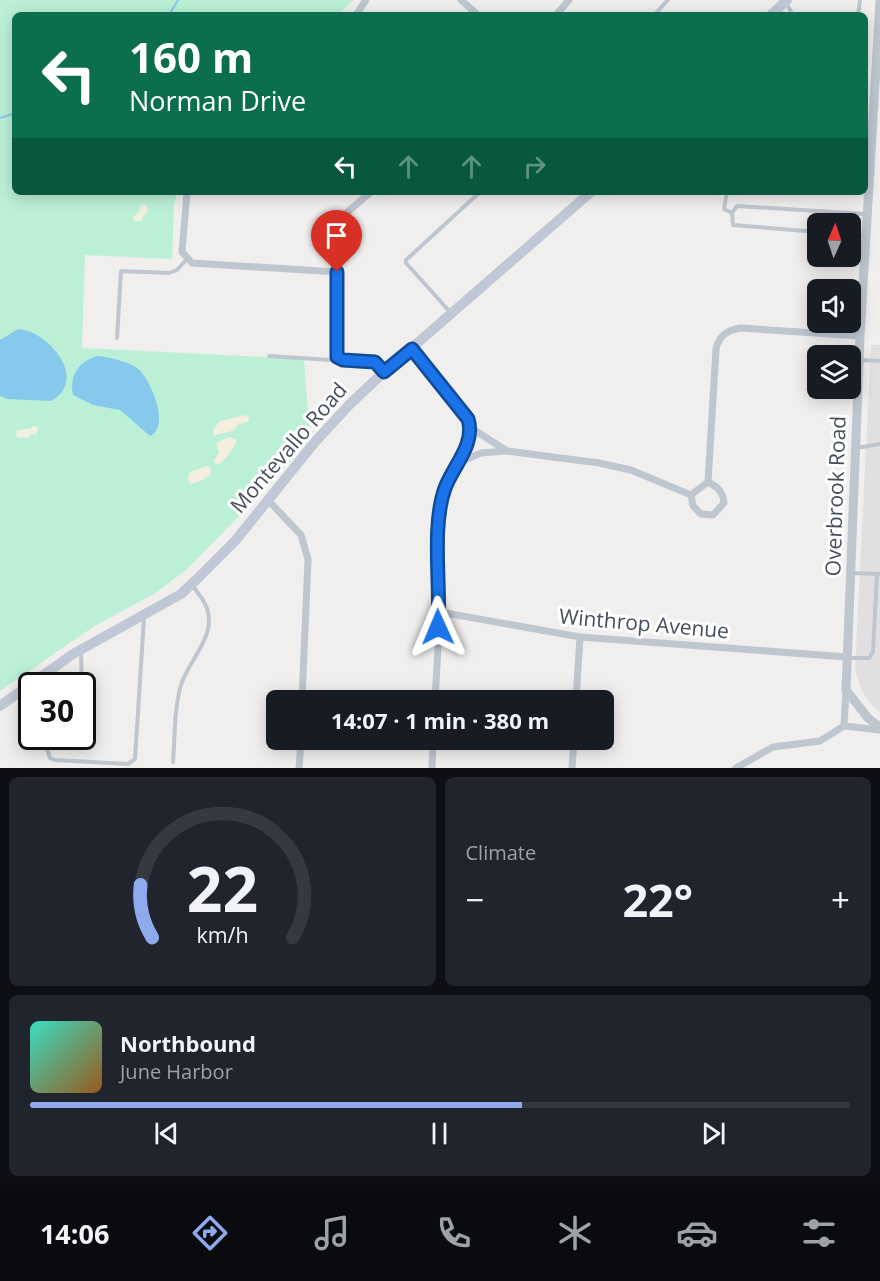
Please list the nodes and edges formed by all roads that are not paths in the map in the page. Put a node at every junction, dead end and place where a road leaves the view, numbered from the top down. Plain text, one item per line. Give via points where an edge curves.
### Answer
1 (460, 0) edge
2 (569, 0) edge
3 (668, 0) edge
4 (786, 1) edge
5 (880, 1) edge
6 (474, 12) edge
7 (559, 12) edge
8 (657, 12) edge
9 (774, 12) edge
10 (877, 71) edge
11 (868, 163) edge
12 (187, 195) edge
13 (367, 195) edge
14 (477, 195) edge
15 (588, 195) edge
16 (726, 195) edge
17 (867, 195) edge
18 (732, 213) junction
19 (867, 214) junction
20 (807, 231) edge
21 (861, 236) edge
22 (866, 236) junction
23 (187, 259) junction
24 (337, 272) junction
25 (451, 313) junction
26 (860, 336) junction
27 (117, 338) dead end
28 (860, 345) edge
29 (412, 349) junction
30 (269, 356) dead end
31 (337, 357) junction
32 (861, 360) edge
33 (880, 361) edge
34 (384, 372) junction
35 (858, 399) edge
36 (471, 428) junction
37 (880, 444) edge
38 (856, 448) junction
39 (507, 452) junction
40 (460, 462) junction
41 (708, 482) junction
42 (692, 495) junction
43 (268, 500) junction
44 (850, 573) junction
45 (878, 574) edge
46 (191, 585) junction
47 (440, 612) junction
48 (144, 614) junction
49 (580, 637) junction
50 (81, 649) junction
51 (847, 657) junction
52 (49, 671) joint
53 (82, 672) edge
54 (302, 690) edge
55 (436, 690) edge
56 (577, 690) edge
57 (846, 690) junction
58 (0, 706) edge
59 (844, 726) junction
60 (880, 728) edge
61 (47, 750) edge
62 (300, 750) edge
63 (433, 750) edge
64 (573, 750) edge
65 (173, 762) dead end
66 (299, 768) edge
67 (432, 768) edge
68 (572, 768) edge
69 (736, 768) edge

1 - 6 street
2 - 7 street
3 - 8 lane
4 - 9 main road
5 - 10 street, Overbrook Road
10 - 11 street, Overbrook Road
12 - 23 street via 182,252
13 - 24 street via 345,214
14 - 25 lane via 406,260
15 - 25 main road, Montevallo Road
16 - 18 lane via 724,209
17 - 19 street, Overbrook Road
18 - 19 lane via 737,206
18 - 20 lane via 733,225
19 - 22 street, Overbrook Road
21 - 22 lane
22 - 26 street, Overbrook Road
23 - 24 street via 197,264
23 - 27 lane via 174,272 121,271
24 - 31 street
25 - 29 main road, Montevallo Road
26 - 28 street, Overbrook Road
26 - 41 street via 741,328 718,340
29 - 34 main road, Montevallo Road
29 - 36 street
30 - 31 lane via 331,360
31 - 34 street via 375,362
32 - 33 lane
34 - 43 main road, Montevallo Road via 315,442
35 - 38 street, Overbrook Road
36 - 39 street
36 - 40 street
37 - 38 lane
38 - 44 street, Overbrook Road
39 - 40 street via 481,453
39 - 42 street via 631,470
40 - 47 street via 445,487 439,523
41 - 42 street
41 - 42 street via 723,495 724,503 713,515 701,514 693,506
43 - 46 main road, Montevallo Road via 218,561
43 - 54 street via 301,535 308,559
44 - 45 lane
44 - 51 street, Overbrook Road
45 - 51 lane via 873,652 869,658
46 - 48 main road, Montevallo Road
46 - 65 lane via 205,603 208,625 201,648 181,685
47 - 49 street, Winthrop Avenue
47 - 55 street
48 - 50 main road, Montevallo Road
48 - 61 lane via 135,759 128,764 55,760
49 - 51 street, Winthrop Avenue
49 - 56 street
50 - 52 main road, Montevallo Road
50 - 53 lane
51 - 57 street, Overbrook Road
52 - 58 main road, Montevallo Road
57 - 59 street
57 - 60 street
59 - 60 street
59 - 69 street via 820,741 773,747
62 - 66 street
63 - 67 street
64 - 68 street

